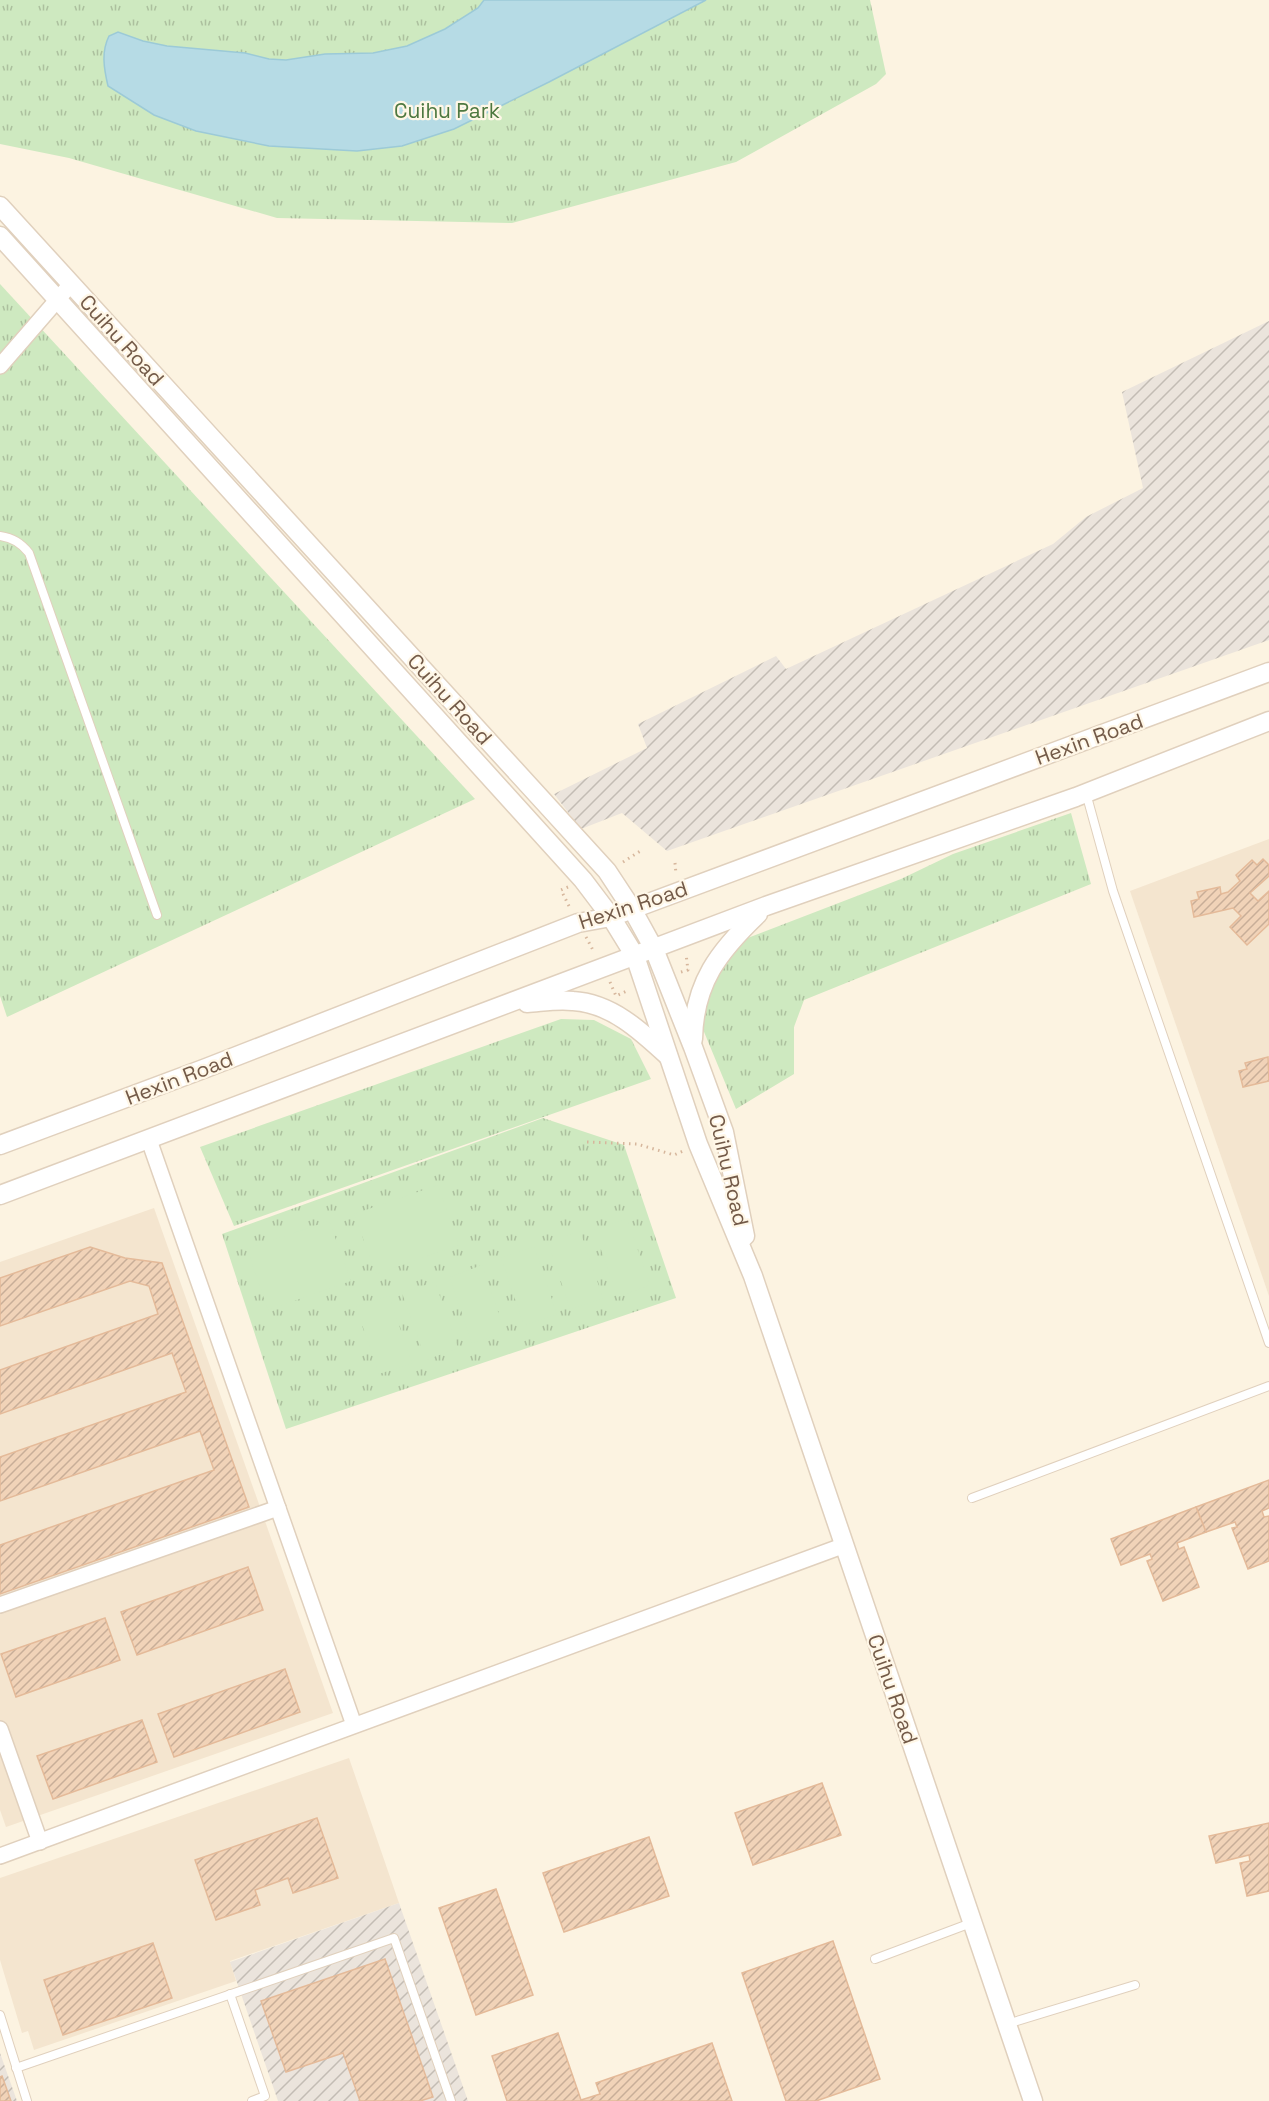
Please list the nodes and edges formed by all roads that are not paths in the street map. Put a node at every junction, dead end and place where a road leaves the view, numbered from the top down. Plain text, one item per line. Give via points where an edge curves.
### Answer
1 (0, 206) edge
2 (0, 236) edge
3 (71, 284) junction
4 (57, 299) junction
5 (0, 366) edge
6 (0, 536) edge
7 (1269, 672) edge
8 (1269, 721) edge
9 (1086, 793) junction
10 (766, 906) junction
11 (632, 909) junction
12 (157, 915) dead end
13 (611, 917) junction
14 (654, 949) junction
15 (635, 956) junction
16 (507, 1004) junction
17 (693, 1047) junction
18 (669, 1057) junction
19 (149, 1140) junction
20 (0, 1145) edge
21 (0, 1195) edge
22 (753, 1276) junction
23 (1269, 1343) edge
24 (1269, 1386) edge
25 (972, 1498) dead end
26 (278, 1508) junction
27 (844, 1545) junction
28 (0, 1605) edge
29 (354, 1725) junction
30 (0, 1729) edge
31 (40, 1842) junction
32 (0, 1856) edge
33 (971, 1923) junction
34 (875, 1959) dead end
35 (1135, 1985) dead end
36 (230, 1995) junction
37 (0, 2015) edge
38 (1005, 2024) junction
39 (16, 2068) junction
40 (27, 2101) edge
41 (252, 2101) edge
42 (451, 2101) edge
43 (1033, 2101) edge

1 - 3 street, Cuihu Road
2 - 4 street, Cuihu Road
3 - 4 street
3 - 11 street, Cuihu Road via 607,871
4 - 5 street
4 - 13 street, Cuihu Road via 583,880
6 - 12 lane via 22,544 29,553
7 - 11 street, Hexin Road
8 - 9 street
9 - 10 street
9 - 23 lane via 1113,891
10 - 14 street
10 - 17 street via 732,938 705,981 696,1003
11 - 13 street, Hexin Road
11 - 14 street, Cuihu Road
13 - 15 street, Cuihu Road
13 - 20 street, Hexin Road via 578,923
14 - 15 street
14 - 17 street, Cuihu Road
15 - 16 street
15 - 18 street, Cuihu Road
16 - 18 street via 574,1000 598,1007 631,1023
16 - 19 street
17 - 22 street, Cuihu Road via 724,1132
18 - 22 street, Cuihu Road via 698,1144
19 - 21 street
19 - 26 street
22 - 27 street, Cuihu Road
24 - 25 lane
26 - 28 street
26 - 29 street
27 - 29 street
27 - 33 street, Cuihu Road
29 - 31 street
30 - 31 street
31 - 32 street
33 - 34 lane
33 - 38 street, Cuihu Road
35 - 38 lane
36 - 39 lane
36 - 41 lane via 265,2096
36 - 42 lane via 394,1938
37 - 39 lane
38 - 43 street, Cuihu Road
39 - 40 lane

